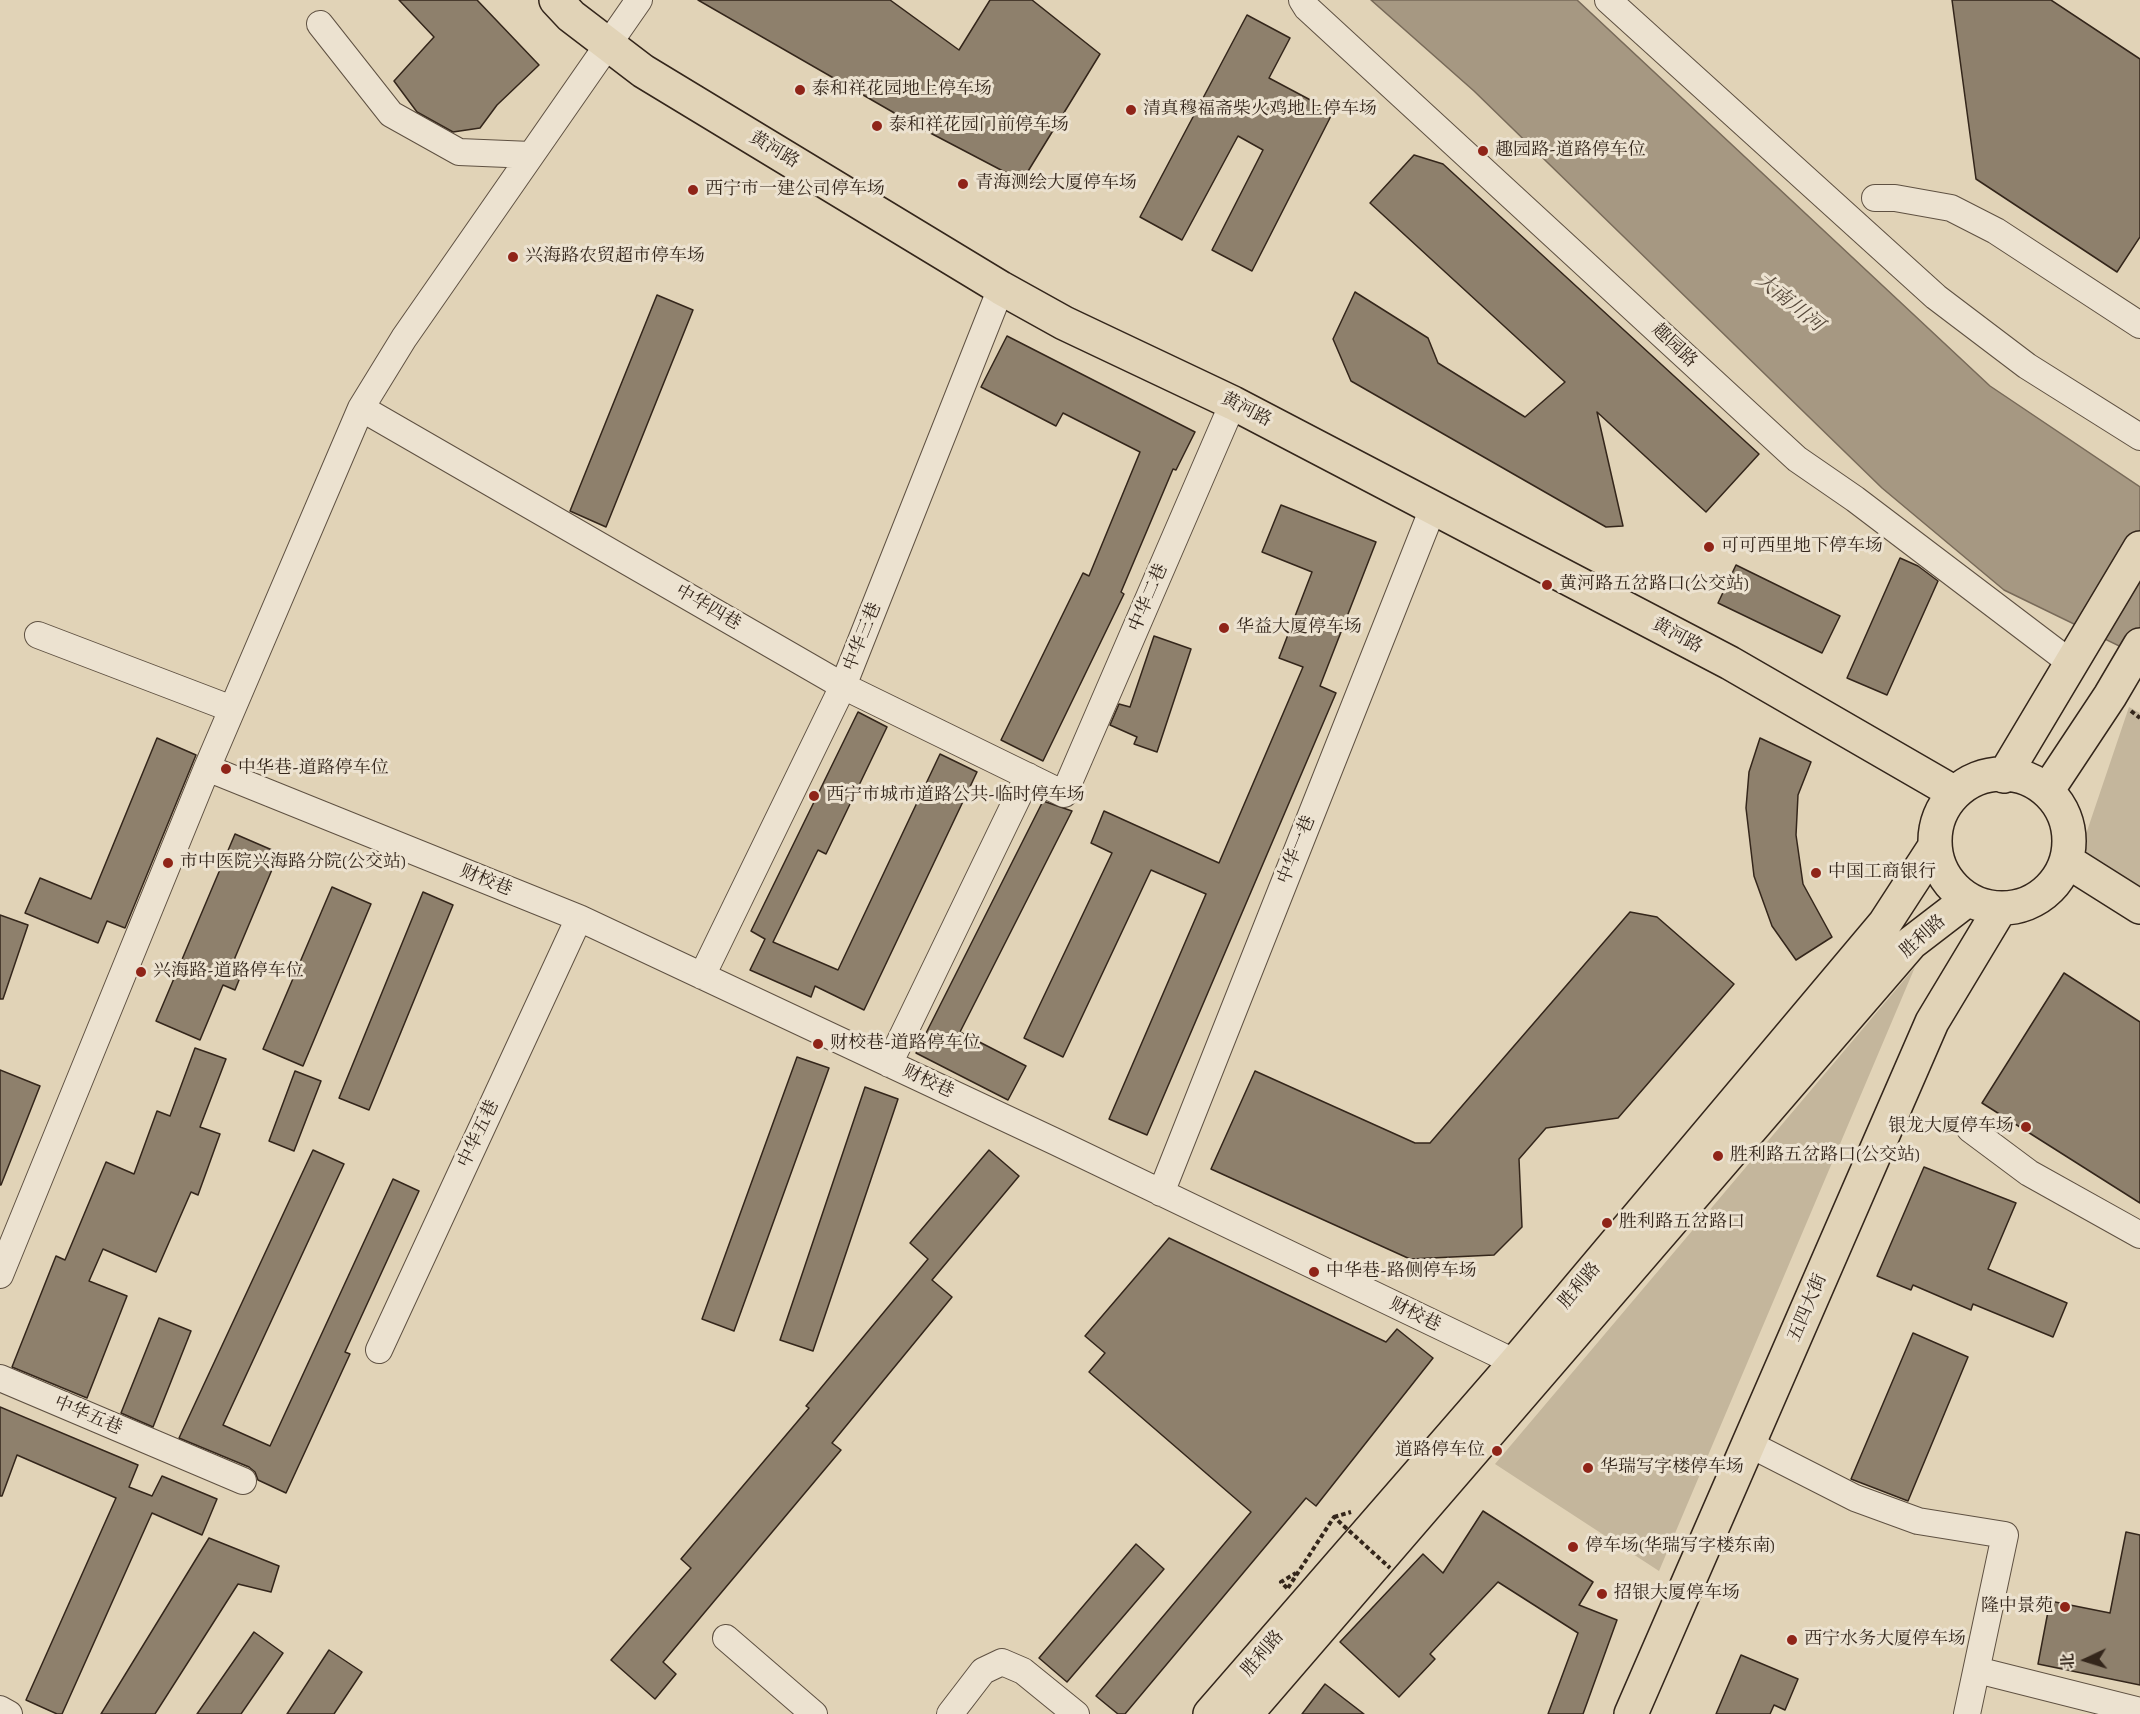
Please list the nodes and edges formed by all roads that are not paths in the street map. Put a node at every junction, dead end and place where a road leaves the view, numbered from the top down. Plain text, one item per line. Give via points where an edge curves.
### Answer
1 (556, 0) edge
2 (639, 0) edge
3 (1302, 0) edge
4 (1608, 0) edge
5 (320, 24) dead end
6 (609, 44) junction
7 (531, 155) junction
8 (1875, 198) dead end
9 (1001, 288) junction
10 (2140, 325) edge
11 (1233, 403) junction
12 (361, 408) junction
13 (2140, 437) edge
14 (1433, 508) junction
15 (2140, 548) edge
16 (38, 635) dead end
17 (2140, 645) edge
18 (2075, 655) junction
19 (843, 686) junction
20 (232, 709) junction
21 (207, 768) junction
22 (1028, 776) junction
23 (2004, 776) junction
24 (2047, 791) junction
25 (1955, 793) junction
26 (1064, 794) joint
27 (1935, 846) junction
28 (2067, 861) junction
29 (1967, 900) junction
30 (2140, 907) edge
31 (2000, 909) junction
32 (579, 918) junction
33 (702, 976) junction
34 (889, 1064) junction
35 (1970, 1129) dead end
36 (1161, 1192) junction
37 (2140, 1235) edge
38 (0, 1275) edge
39 (379, 1350) dead end
40 (1528, 1369) junction
41 (0, 1378) edge
42 (1749, 1444) junction
43 (243, 1481) dead end
44 (726, 1638) dead end
45 (1977, 1670) junction
46 (0, 1709) edge
47 (2140, 1711) edge
48 (9, 1714) edge
49 (814, 1714) edge
50 (950, 1714) edge
51 (1076, 1714) edge
52 (1210, 1714) edge
53 (1246, 1714) edge
54 (1632, 1714) edge
55 (1967, 1714) edge

1 - 6 main road, 黄河路
2 - 6 street
3 - 18 street, 趣园路 via 1797,459
4 - 13 street via 1936,297 2027,366
5 - 7 street via 391,114 459,152
6 - 7 street
6 - 9 main road, 黄河路 via 643,71
7 - 12 street via 404,338
8 - 10 street via 1951,208 1996,231
9 - 11 main road, 黄河路 via 1064,323
9 - 19 street, 中华三巷
11 - 14 main road, 黄河路
11 - 26 street, 中华二巷
12 - 19 street, 中华四巷
12 - 20 street
14 - 25 main road, 黄河路 via 1730,663
14 - 36 street, 中华一巷
15 - 18 main road
16 - 20 street
17 - 24 main road
18 - 23 main road
19 - 22 street, 中华四巷
19 - 33 street, 中华三巷
20 - 21 street
21 - 32 street, 财校巷
21 - 38 street
22 - 26 street, 中华四巷
22 - 34 street
23 - 24 main road via 2016,775
23 - 25 main road via 1979,778
24 - 28 main road via 2060,806 2068,828
25 - 27 main road via 1937,823
27 - 29 main road via 1946,879
27 - 40 main road, 胜利路 via 1885,923
28 - 30 main road
28 - 31 main road via 2051,889 2032,903
29 - 31 main road
29 - 40 main road, 胜利路 via 1911,943
31 - 42 main road, 五四大街 via 1932,1022
32 - 33 street, 财校巷
32 - 39 street, 中华五巷
33 - 34 street, 财校巷
34 - 36 street, 财校巷
35 - 37 street via 2029,1173
36 - 40 street, 财校巷
40 - 52 main road, 胜利路
40 - 53 main road, 胜利路
41 - 43 street, 中华五巷
42 - 45 street via 1855,1498 1918,1521 2005,1535
42 - 54 main road, 五四大街
44 - 49 street
45 - 47 street
45 - 55 street
46 - 48 street
50 - 51 street via 983,1671 1002,1662 1023,1671

